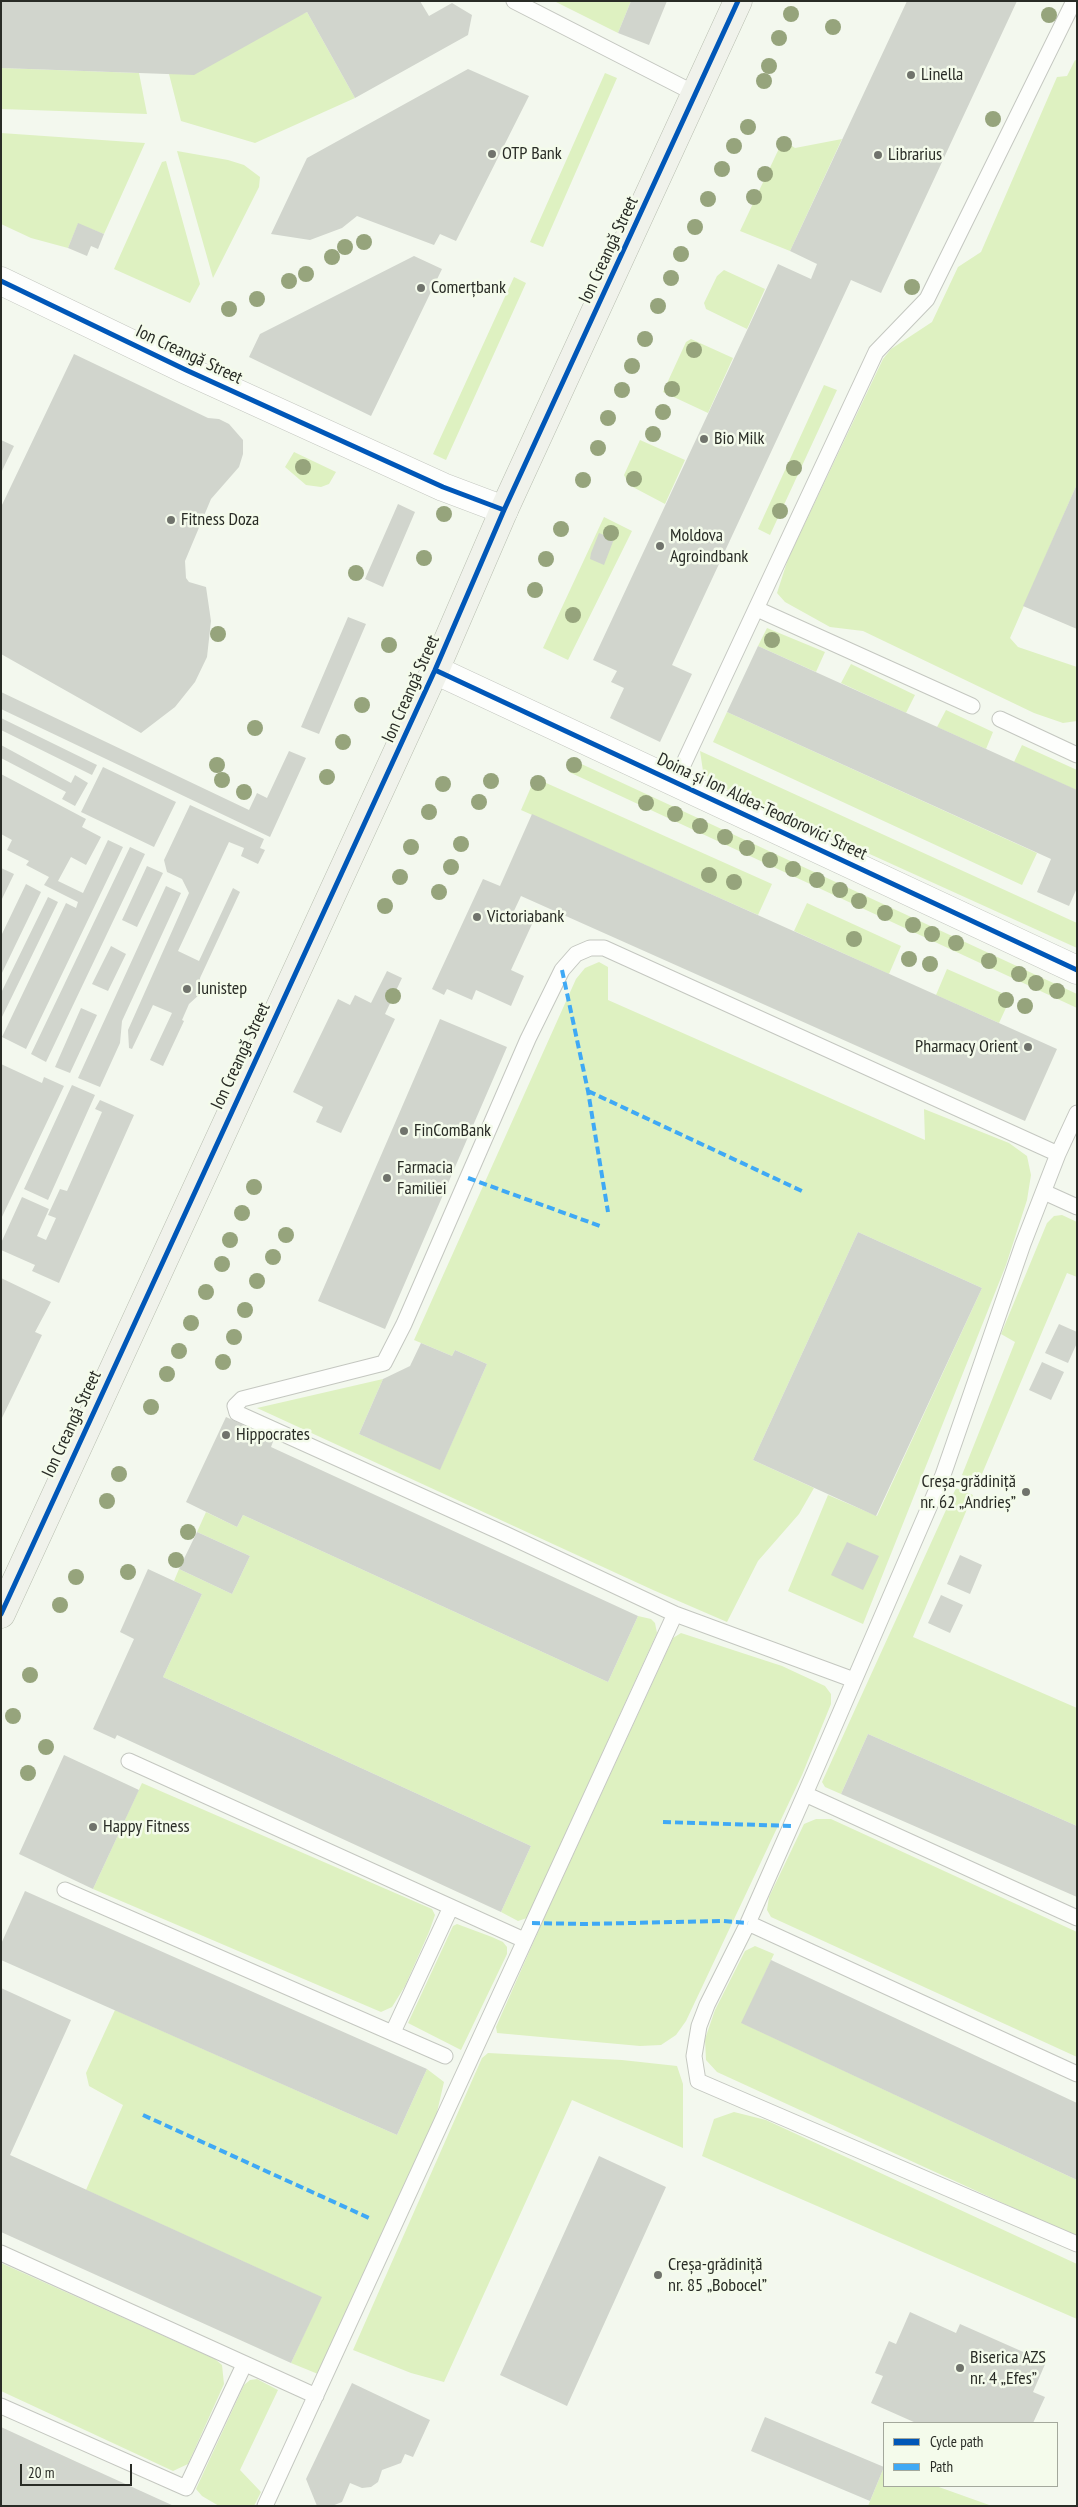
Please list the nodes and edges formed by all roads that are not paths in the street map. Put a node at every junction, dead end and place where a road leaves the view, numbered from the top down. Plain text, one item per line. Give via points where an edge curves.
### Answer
1 (514, 1) edge
2 (738, 1) edge
3 (1074, 1) edge
4 (696, 94) junction
5 (1, 281) edge
6 (504, 510) junction
7 (757, 609) junction
8 (435, 670) junction
9 (972, 706) dead end
10 (1000, 719) dead end
11 (1077, 755) edge
12 (675, 782) junction
13 (1077, 970) edge
14 (1077, 1113) edge
15 (1058, 1154) junction
16 (1044, 1192) junction
17 (1077, 1206) edge
18 (1, 1614) edge
19 (675, 1614) junction
20 (854, 1680) junction
21 (129, 1761) dead end
22 (806, 1794) junction
23 (65, 1890) dead end
24 (451, 1907) junction
25 (1077, 1918) edge
26 (748, 1923) junction
27 (524, 1940) junction
28 (393, 2032) junction
29 (445, 2056) dead end
30 (1077, 2074) edge
31 (1077, 2244) edge
32 (1, 2253) edge
33 (244, 2365) junction
34 (316, 2396) junction
35 (1, 2406) edge
36 (265, 2506) edge

1 - 4 lane
2 - 4 main road, Ion Creangă Street
3 - 7 lane via 927,299 876,352
4 - 6 main road, Ion Creangă Street
5 - 6 street, Ion Creangă Street via 443,487
6 - 8 main road, Ion Creangă Street
7 - 9 lane
7 - 12 lane
8 - 12 street, Doina și Ion Aldea-Teodorovici Street
8 - 18 main road, Ion Creangă Street
10 - 11 lane
12 - 13 street, Doina și Ion Aldea-Teodorovici Street
14 - 15 lane
15 - 16 lane
15 - 19 lane via 604,948 590,948 576,954 562,970 528,1039 384,1363 242,1399 235,1410
16 - 17 lane
16 - 20 lane via 943,1475
19 - 20 lane
19 - 27 lane
20 - 22 lane
21 - 24 lane
22 - 25 lane
22 - 26 lane
23 - 28 lane
24 - 27 lane
24 - 28 lane
26 - 30 lane
26 - 31 lane via 699,2026 694,2056 698,2082
27 - 34 lane
28 - 29 lane
32 - 33 lane
33 - 34 lane
33 - 35 lane via 186,2488
34 - 36 lane

